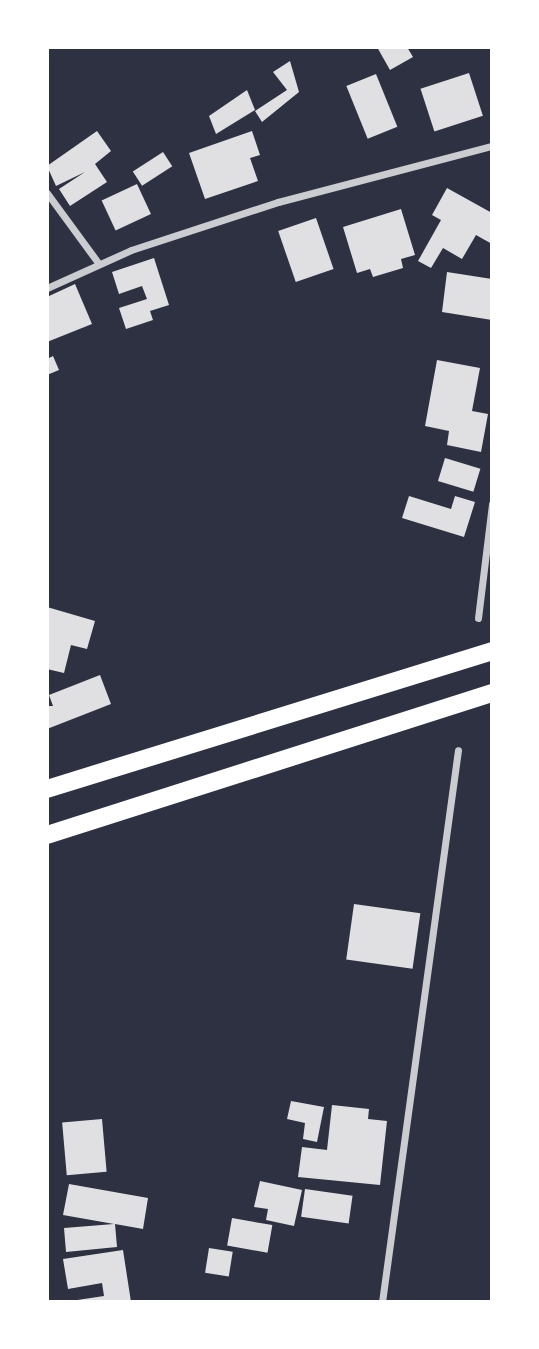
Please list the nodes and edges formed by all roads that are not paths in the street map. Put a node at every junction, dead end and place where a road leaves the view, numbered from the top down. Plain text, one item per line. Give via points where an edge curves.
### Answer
1 (492, 146) edge
2 (47, 193) edge
3 (99, 264) junction
4 (47, 288) edge
5 (492, 504) edge
6 (478, 618) dead end
7 (492, 651) edge
8 (492, 693) edge
9 (458, 750) dead end
10 (47, 789) edge
11 (47, 835) edge
12 (382, 1302) edge

1 - 3 street via 278,202
2 - 3 street
3 - 4 street
5 - 6 street
7 - 10 highway
8 - 11 highway
9 - 12 street

